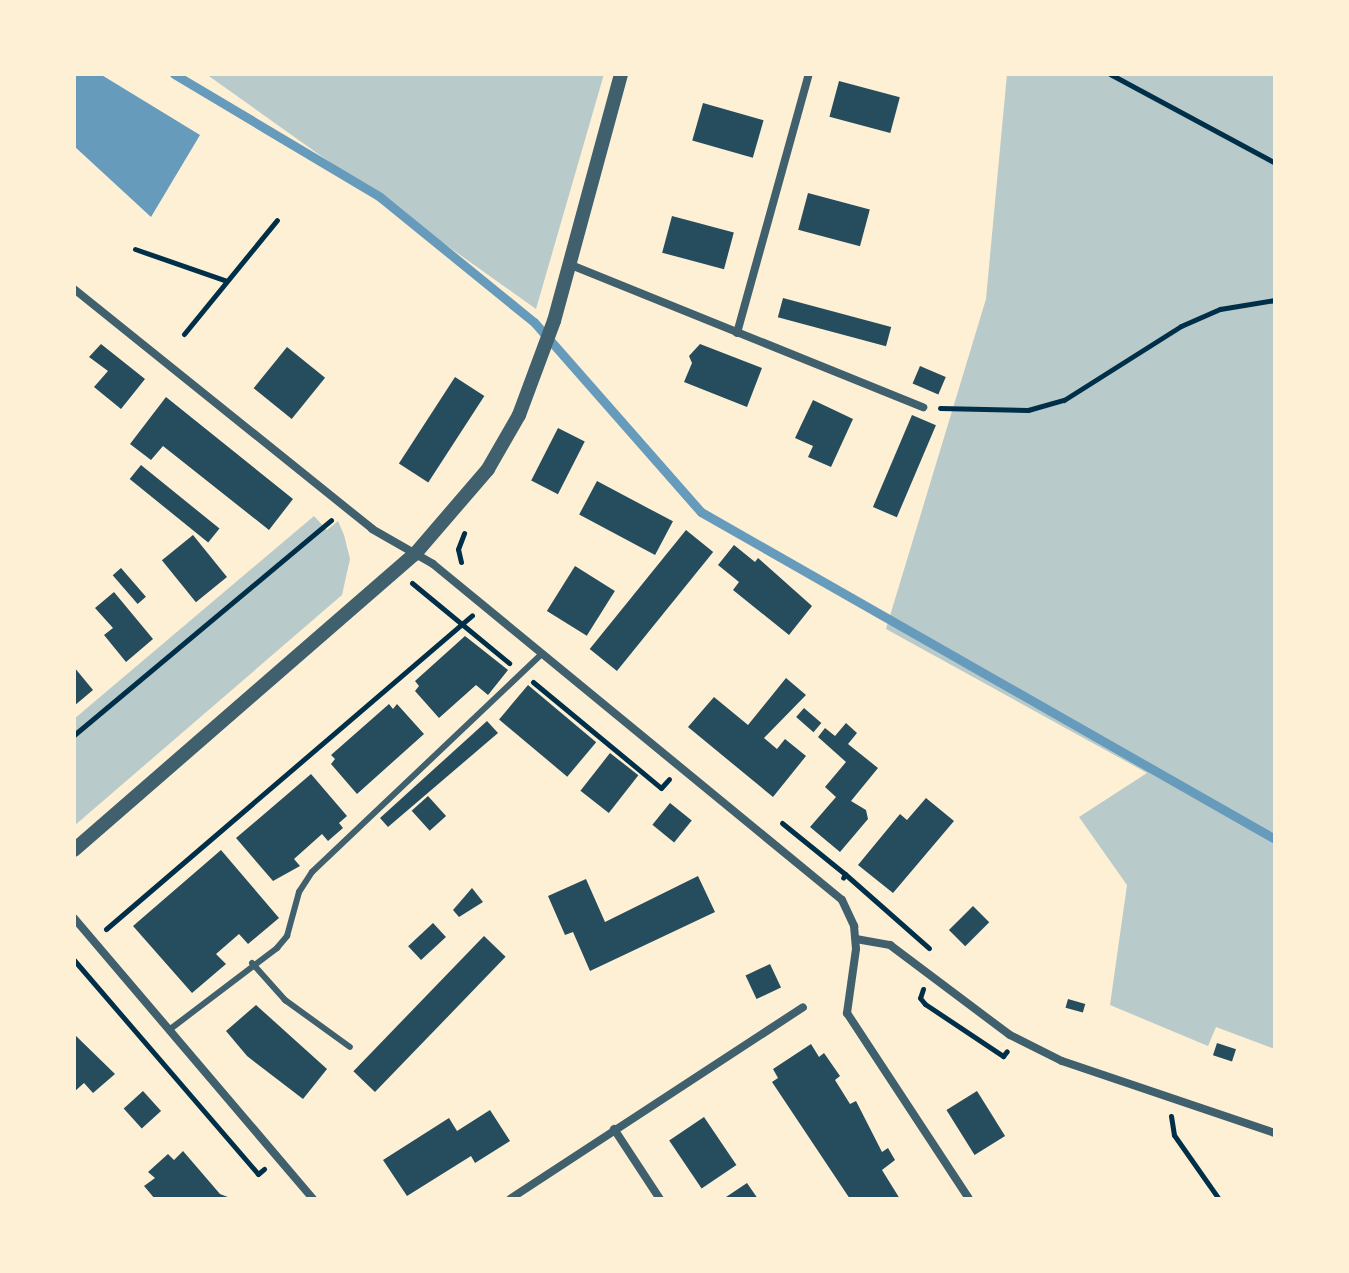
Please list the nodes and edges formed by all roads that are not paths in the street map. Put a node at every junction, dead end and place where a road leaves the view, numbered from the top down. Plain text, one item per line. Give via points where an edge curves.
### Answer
1 (621, 74) edge
2 (809, 74) edge
3 (571, 265) junction
4 (74, 289) edge
5 (737, 333) junction
6 (923, 407) road end
7 (415, 554) junction
8 (542, 654) junction
9 (74, 850) edge
10 (74, 918) edge
11 (856, 939) junction
12 (252, 963) junction
13 (803, 1007) dead end
14 (169, 1030) junction
15 (350, 1047) dead end
16 (614, 1129) junction
17 (1275, 1133) edge
18 (313, 1199) edge
19 (510, 1199) edge
20 (660, 1199) edge
21 (969, 1199) edge

1 - 3 street
2 - 5 street
3 - 5 street
3 - 7 street via 519,415 488,469
4 - 7 street via 346,507
5 - 6 street
7 - 8 street
7 - 9 street
8 - 11 street via 833,891 849,912
8 - 12 lane via 312,872 299,892 287,936
10 - 14 street
11 - 17 street via 890,945 979,1014 1036,1049
11 - 21 street via 847,1013
12 - 14 lane
12 - 15 lane via 285,1000
13 - 16 street
14 - 18 street
16 - 19 street
16 - 20 street

